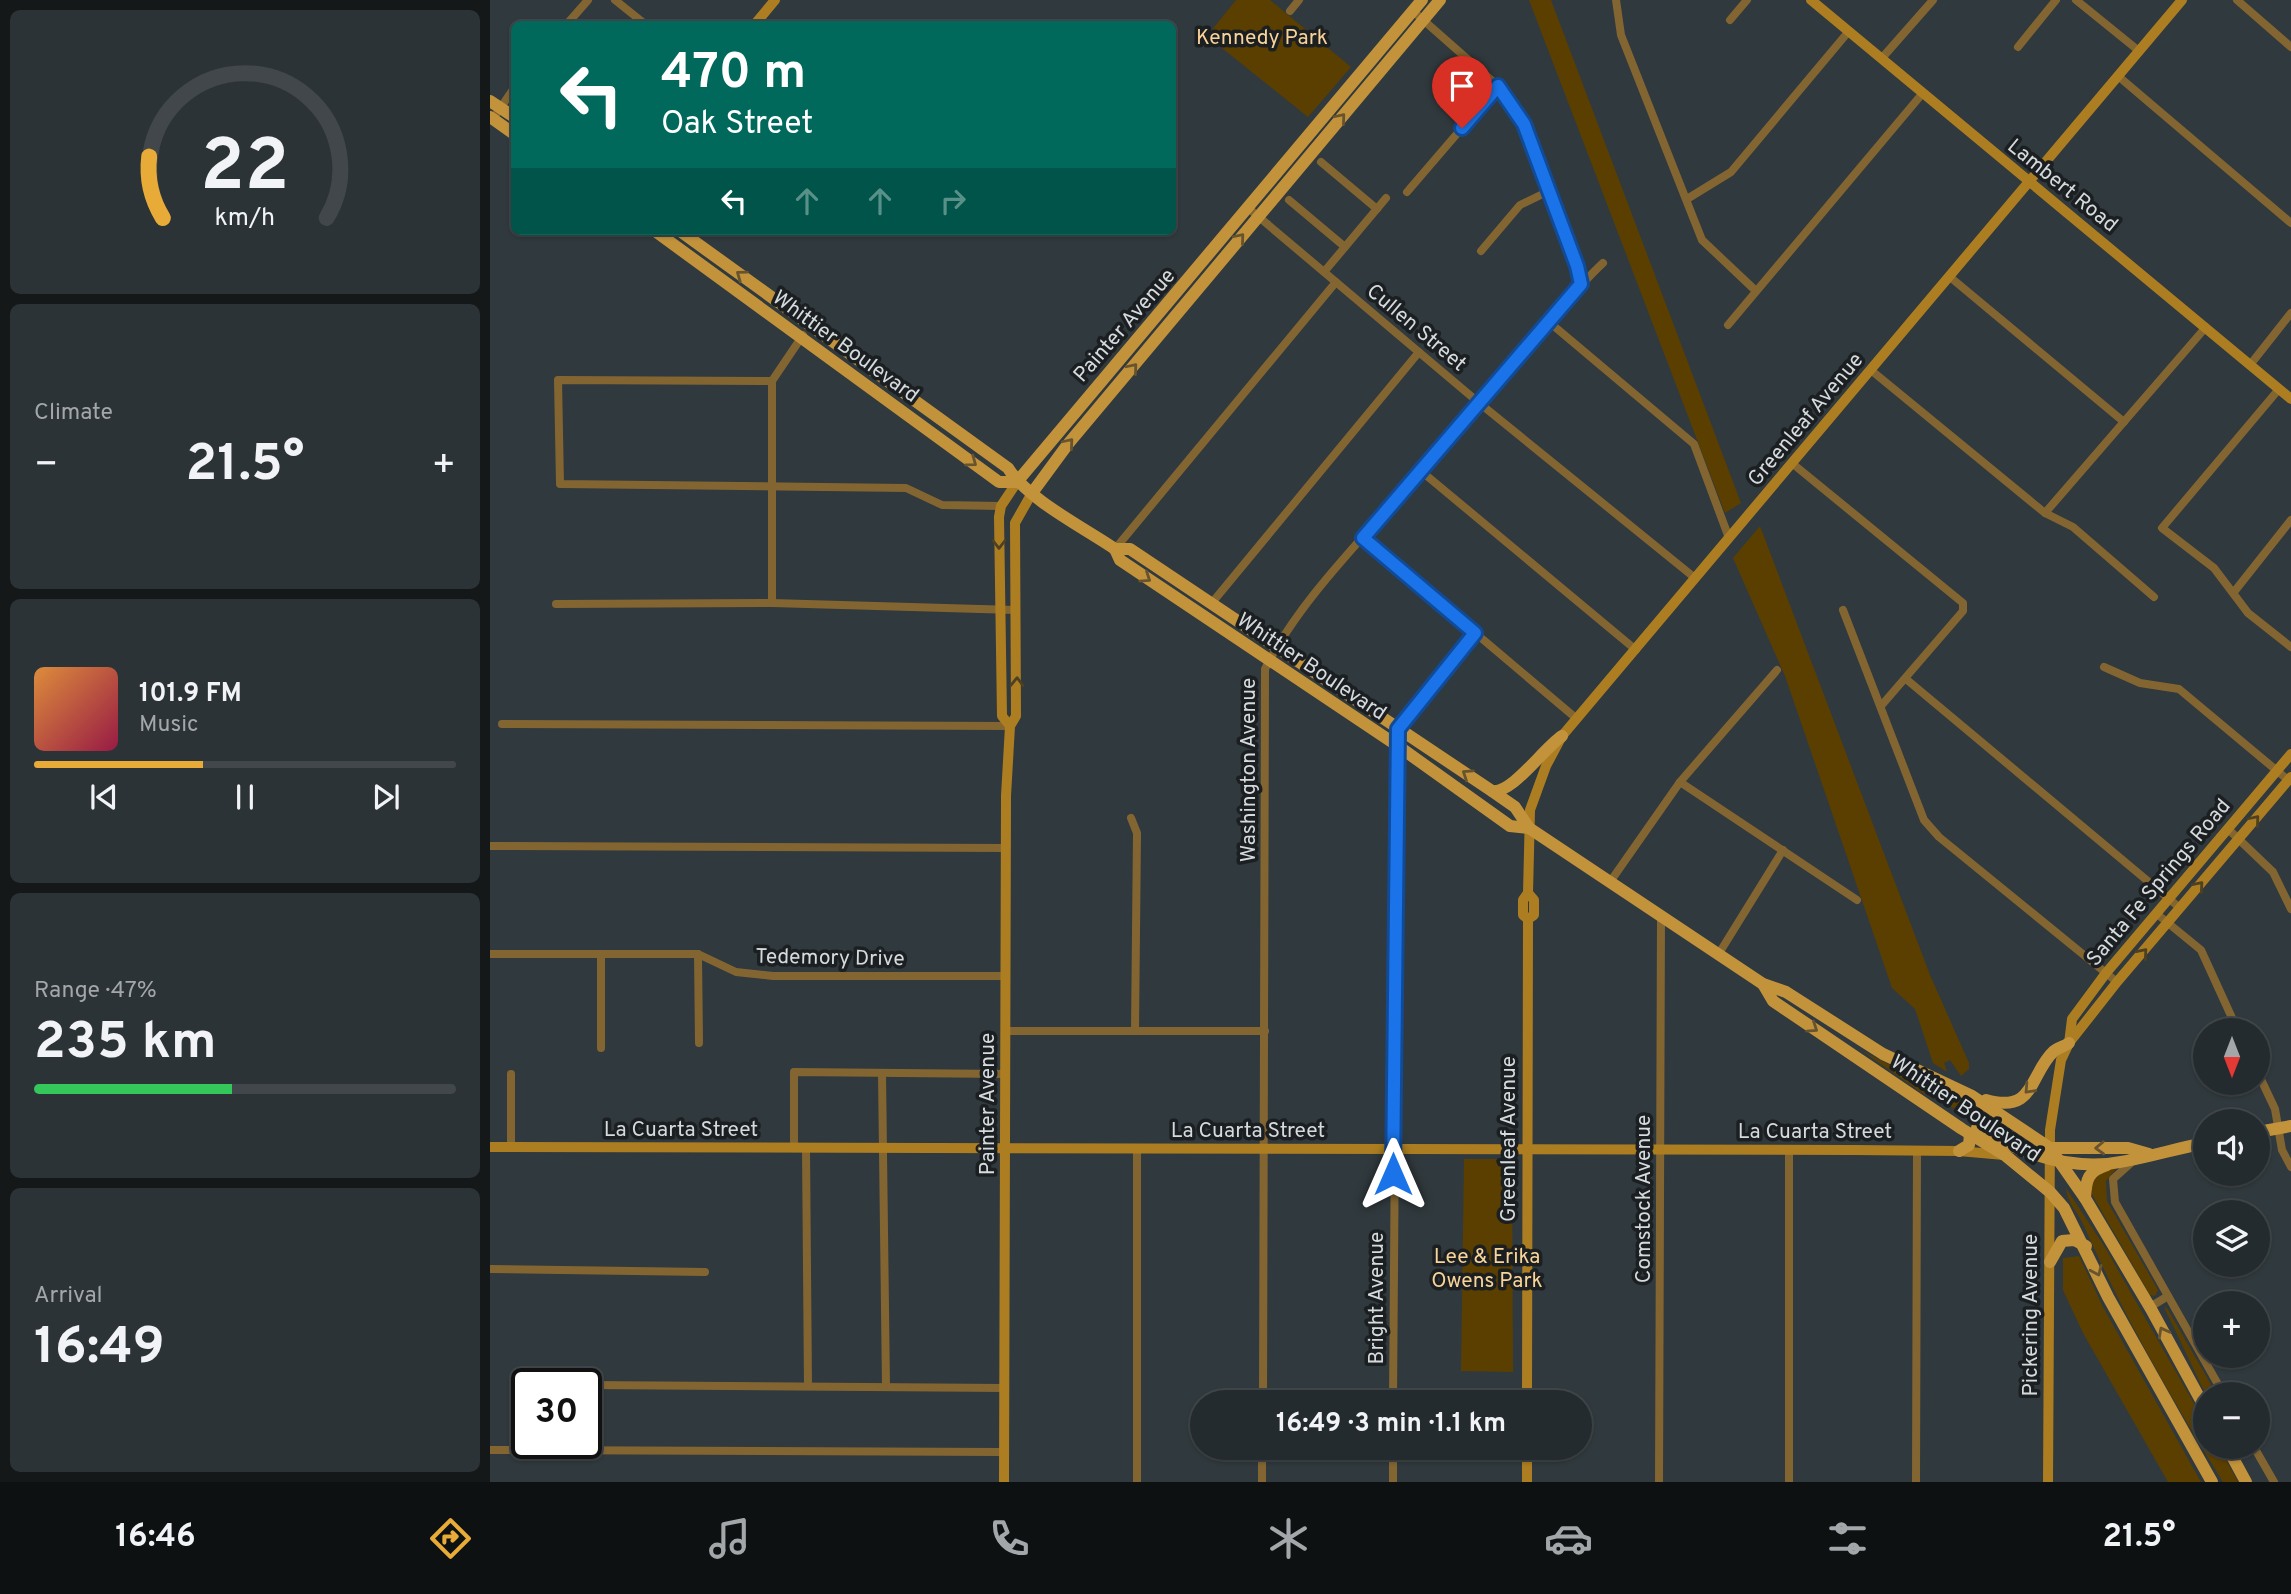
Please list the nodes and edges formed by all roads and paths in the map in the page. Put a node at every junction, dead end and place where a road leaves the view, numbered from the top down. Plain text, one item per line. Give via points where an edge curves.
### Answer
1 (588, 0) edge
2 (615, 0) edge
3 (775, 0) edge
4 (1299, 0) edge
5 (1422, 0) edge
6 (1440, 0) edge
7 (1616, 0) edge
8 (1747, 0) edge
9 (1811, 0) edge
10 (1933, 0) edge
11 (2056, 0) edge
12 (2076, 0) edge
13 (2182, 0) edge
14 (2237, 0) edge
15 (1290, 11) dead end
16 (1413, 11) junction
17 (1424, 19) junction
18 (1730, 20) dead end
19 (570, 21) edge
20 (641, 21) edge
21 (758, 21) edge
22 (1849, 31) junction
23 (2018, 47) dead end
24 (2291, 47) edge
25 (2139, 51) junction
26 (1882, 58) junction
27 (2118, 76) junction
28 (1498, 86) junction
29 (511, 91) edge
30 (1922, 94) junction
31 (495, 104) edge
32 (511, 115) edge
33 (491, 118) edge
34 (511, 132) edge
35 (1321, 162) dead end
36 (2029, 184) junction
37 (1549, 191) junction
38 (1408, 192) dead end
39 (1386, 198) dead end
40 (1687, 199) junction
41 (1289, 200) dead end
42 (1247, 207) junction
43 (1377, 209) junction
44 (1258, 217) junction
45 (2291, 223) edge
46 (661, 235) edge
47 (686, 235) edge
48 (1220, 241) junction
49 (1345, 247) junction
50 (1481, 251) dead end
51 (1604, 262) dead end
52 (1324, 272) junction
53 (1950, 277) junction
54 (1336, 282) junction
55 (1202, 284) junction
56 (1581, 284) junction
57 (1756, 291) junction
58 (2291, 313) edge
59 (1549, 322) junction
60 (810, 325) junction
61 (1728, 325) dead end
62 (2206, 327) junction
63 (802, 337) junction
64 (1419, 352) junction
65 (2250, 365) junction
66 (1872, 371) junction
67 (772, 381) junction
68 (2279, 389) junction
69 (2291, 399) edge
70 (1478, 402) junction
71 (2124, 422) junction
72 (1793, 464) junction
73 (1421, 471) junction
74 (1017, 482) junction
75 (774, 488) junction
76 (1032, 493) junction
77 (1001, 506) junction
78 (2045, 513) junction
79 (2291, 520) edge
80 (1363, 538) junction
81 (1729, 538) junction
82 (1115, 549) junction
83 (1695, 578) junction
84 (2234, 592) junction
85 (2154, 597) dead end
86 (772, 603) junction
87 (556, 604) dead end
88 (1211, 604) junction
89 (1015, 610) junction
90 (1843, 610) dead end
91 (1000, 611) junction
92 (1475, 633) junction
93 (1276, 647) junction
94 (2291, 647) edge
95 (1636, 650) junction
96 (1269, 661) junction
97 (2104, 667) dead end
98 (1777, 670) dead end
99 (1906, 679) junction
100 (1881, 706) junction
101 (1577, 719) junction
102 (502, 724) dead end
103 (1010, 726) junction
104 (1398, 729) junction
105 (1562, 736) junction
106 (1398, 746) junction
107 (2291, 754) edge
108 (2277, 770) junction
109 (2290, 778) edge
110 (1681, 782) junction
111 (1492, 791) junction
112 (1131, 818) dead end
113 (1529, 828) junction
114 (2228, 829) junction
115 (2239, 839) junction
116 (490, 846) edge
117 (1006, 848) junction
118 (1783, 850) junction
119 (1610, 882) junction
120 (2169, 899) junction
121 (1857, 900) dead end
122 (2180, 908) junction
123 (2291, 909) edge
124 (2157, 914) junction
125 (1661, 917) junction
126 (2168, 923) junction
127 (490, 954) edge
128 (601, 954) junction
129 (698, 954) junction
130 (1717, 955) junction
131 (2106, 973) junction
132 (1006, 976) junction
133 (2117, 982) junction
134 (1763, 984) junction
135 (2232, 1018) edge
136 (1006, 1031) junction
137 (1135, 1031) junction
138 (1265, 1031) junction
139 (698, 1042) dead end
140 (2069, 1044) junction
141 (601, 1048) dead end
142 (882, 1073) junction
143 (511, 1074) dead end
144 (1006, 1074) junction
145 (1972, 1096) junction
146 (2269, 1096) edge
147 (2284, 1127) edge
148 (1973, 1131) junction
149 (2193, 1146) edge
150 (490, 1147) edge
151 (511, 1148) junction
152 (793, 1148) junction
153 (806, 1149) junction
154 (883, 1149) junction
155 (1137, 1149) junction
156 (1263, 1149) junction
157 (1393, 1149) junction
158 (1528, 1149) junction
159 (1660, 1149) junction
160 (1006, 1150) junction
161 (1789, 1150) junction
162 (1917, 1150) junction
163 (1959, 1151) junction
164 (2006, 1156) junction
165 (2053, 1156) junction
166 (2143, 1156) junction
167 (2115, 1163) junction
168 (2291, 1167) edge
169 (2050, 1192) junction
170 (2085, 1198) junction
171 (2086, 1246) junction
172 (2050, 1262) junction
173 (490, 1269) edge
174 (705, 1272) dead end
175 (2168, 1296) junction
176 (2150, 1307) junction
177 (2217, 1382) edge
178 (602, 1385) edge
179 (2193, 1386) edge
180 (808, 1387) junction
181 (886, 1387) junction
182 (1005, 1388) junction
183 (1263, 1390) edge
184 (1393, 1390) edge
185 (1527, 1390) edge
186 (490, 1450) edge
187 (1004, 1452) junction
188 (2234, 1459) edge
189 (2261, 1459) edge
190 (1262, 1460) edge
191 (1393, 1460) edge
192 (1527, 1460) edge
193 (1004, 1482) edge
194 (1137, 1482) edge
195 (1262, 1482) edge
196 (1393, 1482) edge
197 (1527, 1482) edge
198 (1659, 1482) edge
199 (1789, 1482) edge
200 (1916, 1482) edge
201 (2048, 1482) edge
202 (2212, 1482) edge
203 (2246, 1482) edge
204 (2274, 1482) edge

1 - 19 street
2 - 20 street
3 - 21 street
4 - 15 street
5 - 16 main road, Painter Avenue
6 - 17 main road, Painter Avenue
7 - 40 street via 1621,35
8 - 18 street
9 - 22 street, Lambert Road
10 - 26 street
11 - 23 street
12 - 25 street
13 - 25 street, Greenleaf Avenue
14 - 24 street
16 - 17 street
16 - 42 main road, Painter Avenue
17 - 28 street
44 -> 17 main road, Painter Avenue
22 - 26 street, Lambert Road
22 - 40 street via 1731,172
25 - 27 street, Greenleaf Avenue
26 - 30 street, Lambert Road
27 - 36 street, Greenleaf Avenue
27 - 45 street
28 - 37 street via 1524,124
28 - 38 street
29 - 31 street
30 - 36 street, Lambert Road
30 - 57 street
31 - 32 main road
31 - 33 street
33 - 34 main road
35 - 43 street
36 - 53 street, Greenleaf Avenue
36 - 62 street, Lambert Road
37 - 50 street via 1521,205
37 - 56 street
39 - 43 street
40 - 57 street via 1702,240
41 - 49 street
42 - 44 street, Cullen Street
42 - 48 main road, Painter Avenue
43 - 49 street
44 - 52 street, Cullen Street
55 -> 44 main road, Painter Avenue
46 - 63 main road, Whittier Boulevard
60 -> 47 main road, Whittier Boulevard
48 - 55 main road via 1220,251 1201,274
48 - 74 main road, Painter Avenue
49 - 52 street
51 - 56 street, Washington Avenue
52 - 54 street, Cullen Street
53 - 66 street, Greenleaf Avenue
53 - 71 street
54 - 64 street, Cullen Street
54 - 82 street
76 -> 55 main road, Painter Avenue
56 - 59 street, Washington Avenue
57 - 61 street
58 - 65 street
59 - 70 street, Washington Avenue
59 - 81 street via 1695,444
60 - 63 street
60 - 74 main road, Whittier Boulevard via 1008,468
62 - 65 street, Lambert Road
62 - 71 street
63 - 67 street
63 -> 74 main road, Whittier Boulevard via 999,482
64 - 70 street, Cullen Street
64 - 88 street
65 - 68 street, Lambert Road
66 - 72 street, Greenleaf Avenue
66 - 78 street
67 - 75 street
67 - 75 street via 558,380 560,484
68 - 69 street, Lambert Road
68 - 84 street via 2162,528 2214,568
70 - 73 street, Washington Avenue
70 - 83 street, Cullen Street
71 - 78 street
72 - 81 street, Greenleaf Avenue
72 - 99 street via 1963,603 1963,611
73 - 80 street, Washington Avenue
73 - 95 street
74 - 76 main road, Whittier Boulevard
74 - 77 street, Painter Avenue
75 - 77 street via 906,488 942,505
75 - 86 street
76 - 82 main road, Whittier Boulevard
76 - 89 street, Painter Avenue via 1015,523
77 -> 91 street, Painter Avenue
78 - 85 street via 2073,527
79 - 84 street
80 - 92 street
80 - 93 street, Washington Avenue
81 - 83 street, Greenleaf Avenue
82 - 88 main road, Whittier Boulevard via 1130,549
82 -> 96 main road, Whittier Boulevard via 1120,560
83 - 95 street, Greenleaf Avenue
84 - 94 street via 2248,613
86 - 87 street
86 - 91 street
88 - 93 main road, Whittier Boulevard
89 - 91 street
103 -> 89 street, Painter Avenue via 1016,716
90 - 100 street
91 - 103 street, Painter Avenue via 1002,716
92 - 101 street
92 - 104 street
93 - 96 street, Washington Avenue
93 - 104 main road, Whittier Boulevard
95 - 101 street, Greenleaf Avenue
96 - 106 main road, Whittier Boulevard
96 - 138 street, Washington Avenue via 1265,669
97 - 108 street via 2140,683 2179,689
98 - 110 street
99 - 100 street
99 - 120 street
100 - 131 street via 1924,820
101 - 105 street, Greenleaf Avenue
102 - 103 street
103 - 117 street, Painter Avenue
104 - 106 street, Bright Avenue
111 -> 104 main road, Whittier Boulevard
105 - 111 main road via 1545,748 1512,786
105 - 113 street, Greenleaf Avenue via 1535,793
106 - 113 main road, Whittier Boulevard via 1510,826
106 - 157 street, Bright Avenue
107 - 108 street, Santa Fe Springs Road
108 - 109 street
108 - 114 street, Santa Fe Springs Road
115 -> 109 street, Santa Fe Springs Road
110 - 118 street
110 - 119 street
111 - 113 main road, Whittier Boulevard via 1515,807
112 - 137 street via 1137,833
113 - 119 main road, Whittier Boulevard
113 - 158 street, Greenleaf Avenue via 1528,893 1534,900 1534,915 1528,919
114 - 115 street
114 - 120 street, Santa Fe Springs Road
122 -> 115 street, Santa Fe Springs Road
115 - 123 street via 2273,872
116 - 117 street
117 - 132 street, Painter Avenue
118 - 121 street
118 - 130 street
119 - 125 main road, Whittier Boulevard
120 - 122 street
120 - 124 street, Santa Fe Springs Road
122 - 126 street, Santa Fe Springs Road
124 - 126 street
124 - 131 street, Santa Fe Springs Road
125 - 130 main road, Whittier Boulevard
125 - 159 street, Comstock Avenue
133 -> 126 street, Santa Fe Springs Road
126 - 135 street via 2201,950
127 - 128 street, Tedemory Drive
128 - 129 street, Tedemory Drive
128 - 141 street
129 - 132 street, Tedemory Drive via 746,974
129 - 139 street
130 - 134 main road, Whittier Boulevard
131 - 133 street
131 - 140 street, Santa Fe Springs Road via 2072,1019
132 - 136 street, Painter Avenue
133 - 140 street, Santa Fe Springs Road
134 - 145 main road, Whittier Boulevard via 1786,992 1883,1054
134 -> 148 main road, Whittier Boulevard via 1773,1001
136 - 137 street
136 - 144 street, Painter Avenue
137 - 138 street
138 - 156 street, Washington Avenue
140 -> 145 main road via 2055,1050 2025,1095 2006,1103
140 - 165 street, Santa Fe Springs Road via 2057,1078
142 - 144 street
142 - 152 street via 794,1072
142 - 154 street
143 - 151 street
144 - 160 street, Painter Avenue
145 - 165 main road, Whittier Boulevard
146 - 147 street
147 - 168 street via 2282,1150
148 - 163 main road via 1969,1144
148 - 164 main road, Whittier Boulevard
148 - 165 main road via 1986,1129
149 - 166 main road
150 - 151 street, La Cuarta Street
151 - 152 street, La Cuarta Street
152 - 153 street, La Cuarta Street
153 - 154 street, La Cuarta Street
153 - 180 street
154 - 160 street, La Cuarta Street
154 - 181 street
155 - 156 street, La Cuarta Street
155 - 160 street, La Cuarta Street
155 - 194 street
156 - 157 street, La Cuarta Street
156 - 183 street, Washington Avenue
157 - 158 street, La Cuarta Street
157 - 184 street, Bright Avenue
158 - 159 street, La Cuarta Street
158 - 185 street, Greenleaf Avenue
159 - 161 street, La Cuarta Street
159 - 198 street, Comstock Avenue
160 - 182 street, Painter Avenue
161 - 162 street, La Cuarta Street
161 - 199 street
162 - 163 street, La Cuarta Street
162 - 200 street
163 - 164 street, La Cuarta Street
164 - 169 main road, Whittier Boulevard
166 -> 165 main road via 2128,1148
165 - 167 main road
165 - 169 street, Pickering Avenue
165 - 170 main road, Whittier Boulevard
166 - 167 main road
166 - 175 street via 2113,1179 2112,1194
167 - 170 main road via 2088,1175
169 - 171 main road, Whittier Boulevard
169 - 172 street, Pickering Avenue
170 - 176 main road, Whittier Boulevard
171 - 172 main road via 2062,1241
171 -> 202 main road, Whittier Boulevard via 2108,1297
172 - 201 street, Pickering Avenue
173 - 174 street
175 - 176 street
175 - 177 street
179 -> 176 main road, Whittier Boulevard
178 - 180 street
180 - 181 street
181 - 182 street
182 - 187 street, Painter Avenue
186 - 187 street
187 - 193 street, Painter Avenue
188 - 203 main road
189 - 204 street
190 - 195 street
191 - 196 street
192 - 197 street

